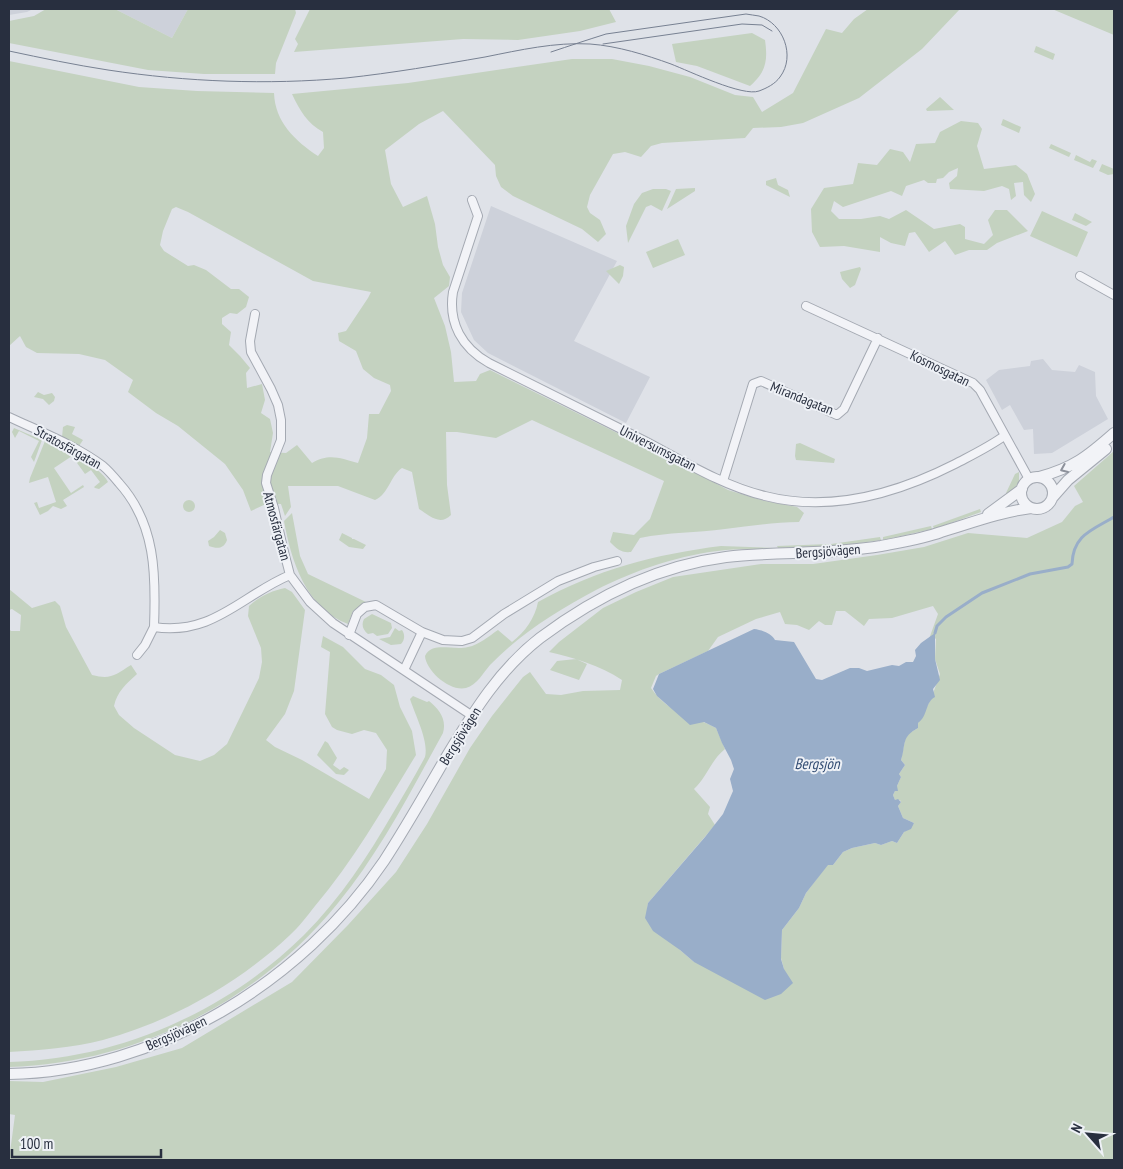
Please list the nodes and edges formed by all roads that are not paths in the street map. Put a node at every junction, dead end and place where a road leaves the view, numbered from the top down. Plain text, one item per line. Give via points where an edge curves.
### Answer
1 (472, 200) dead end
2 (1080, 276) dead end
3 (1114, 295) edge
4 (806, 306) dead end
5 (255, 314) dead end
6 (878, 338) junction
7 (9, 416) edge
8 (1114, 433) edge
9 (1004, 436) junction
10 (1114, 442) edge
11 (1034, 478) junction
12 (723, 481) junction
13 (1022, 489) junction
14 (1053, 497) junction
15 (1031, 508) junction
16 (983, 518) junction
17 (616, 562) dead end
18 (290, 575) junction
19 (154, 627) junction
20 (422, 632) junction
21 (349, 634) junction
22 (137, 655) dead end
23 (404, 670) junction
24 (471, 715) junction
25 (9, 1074) edge

1 - 12 street, Universumsgatan via 478,216 451,304 455,324 471,351
2 - 3 street
4 - 6 street, Kosmosgatan
5 - 18 street, Atmosfärgatan via 251,352 271,388 281,420 281,440 266,482
6 - 9 street, Kosmosgatan via 974,383
6 - 12 street, Mirandagatan via 844,409 837,415 761,381 753,384
7 - 19 street, Stratosfärgatan via 85,454 106,468 130,495 146,527 152,551
8 -> 11 street via 1080,462
9 - 11 street, Kosmosgatan
9 - 12 street, Universumsgatan via 928,477 857,499 809,503 786,500 764,496
10 - 14 street, Bergsjövägen via 1068,480
11 - 13 street, Bergsjövägen
11 - 14 street via 1046,479
13 - 15 street via 1024,502
13 - 16 street, Bergsjövägen
14 - 15 street, Bergsjövägen via 1045,507
15 - 16 street, Bergsjövägen
16 - 24 street, Bergsjövägen via 938,534 892,544 839,552 721,558 633,582 585,607 538,640 504,672
17 - 20 street via 558,582 504,614 472,638 443,640
18 - 19 street via 202,623 174,629
18 - 21 street, Atmosfärgatan via 323,615
19 - 22 street, Stratosfärgatan
20 - 21 street via 376,605 365,607 357,614
20 - 23 street
21 - 23 street, Atmosfärgatan
23 - 24 street, Atmosfärgatan
24 - 25 street, Bergsjövägen via 383,862 331,925 277,975 174,1037 85,1065

